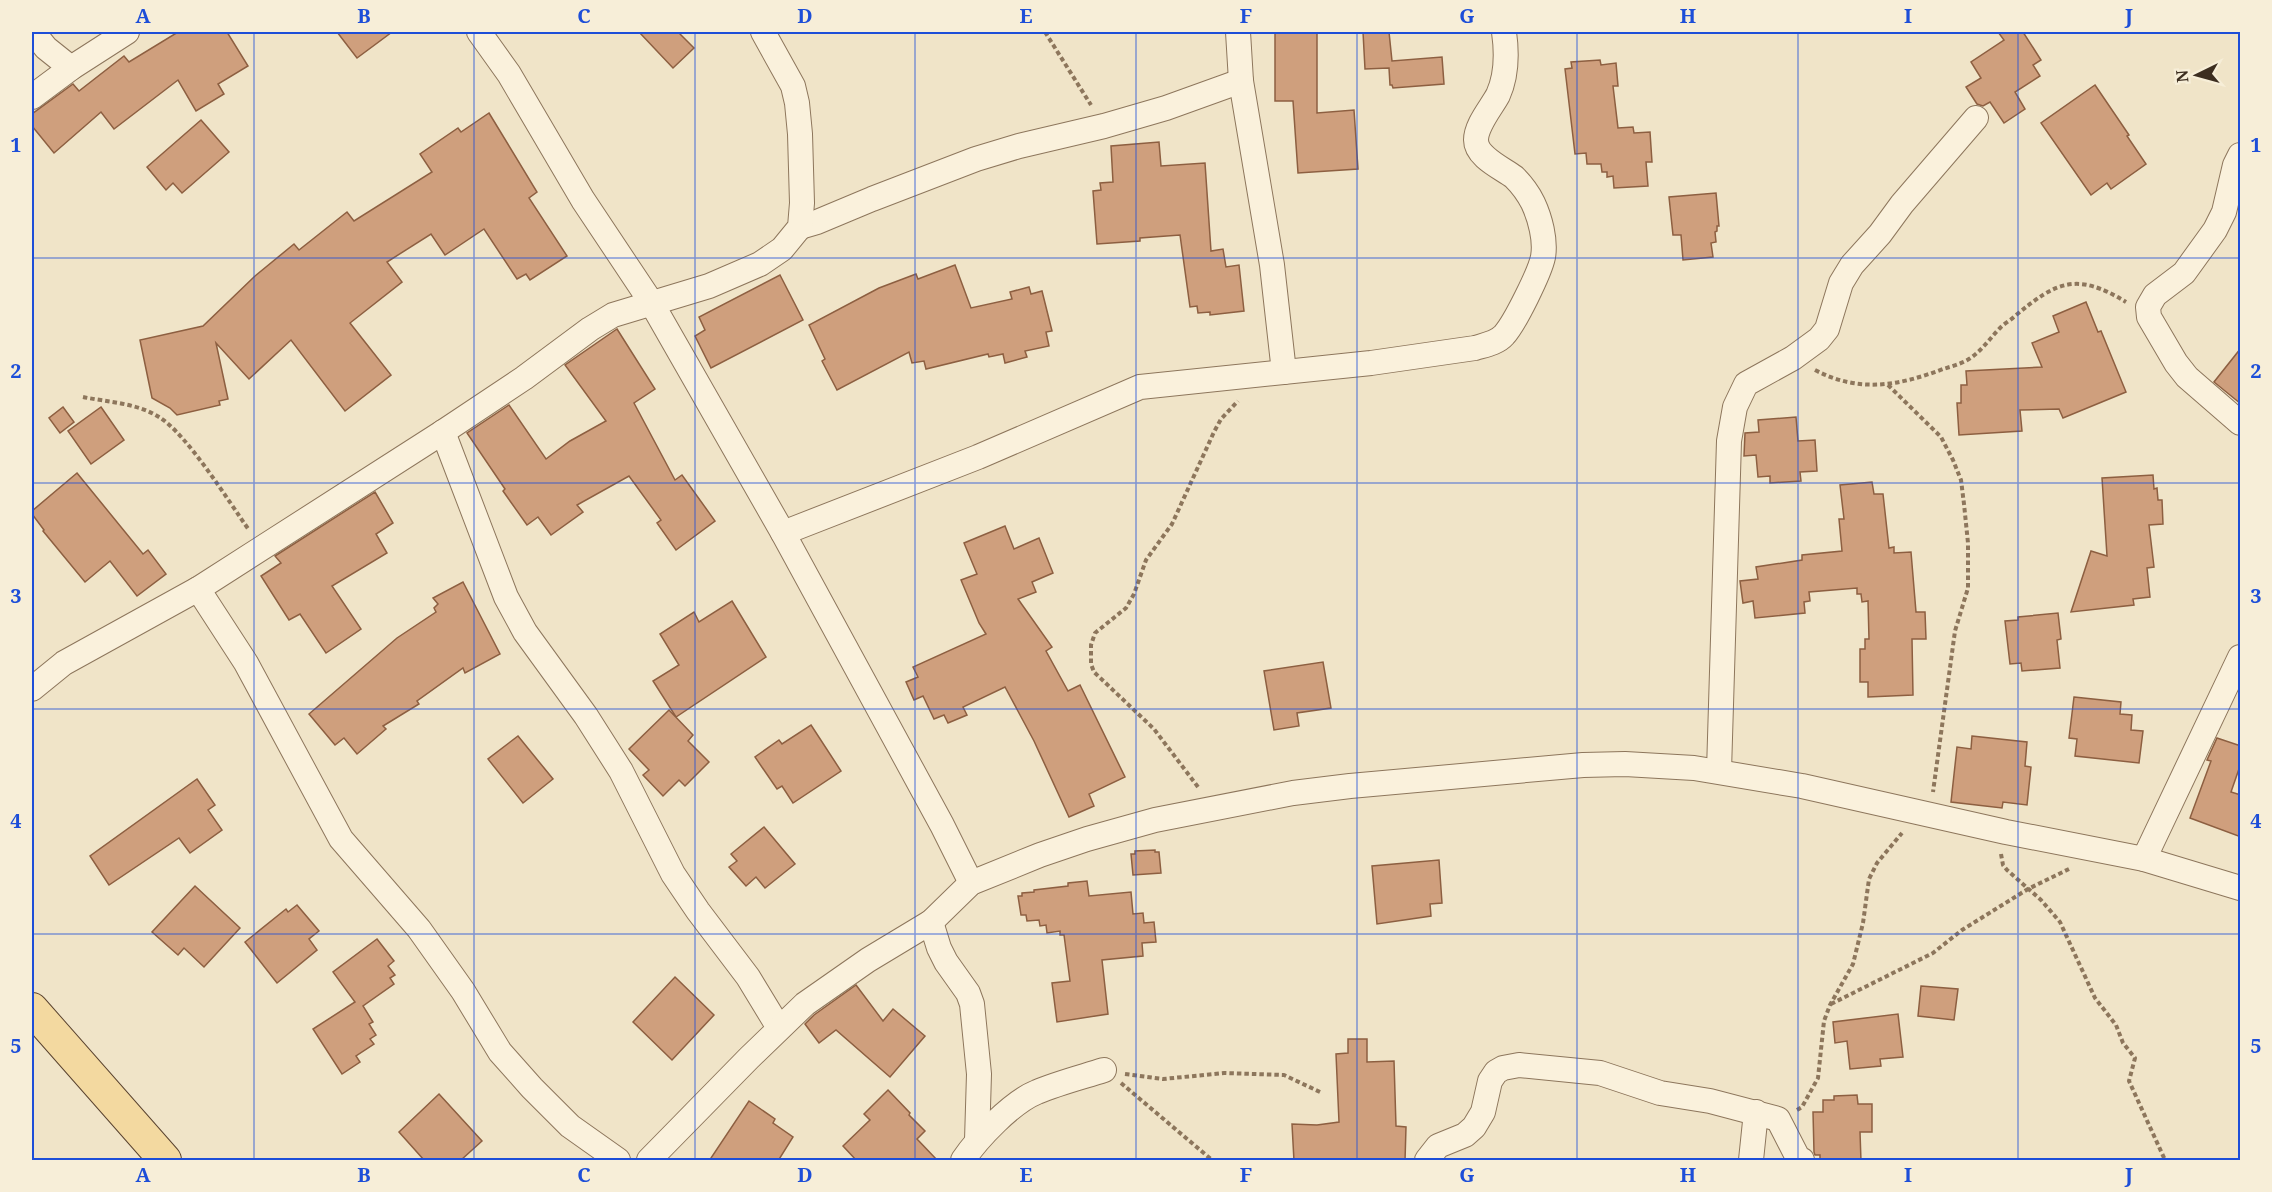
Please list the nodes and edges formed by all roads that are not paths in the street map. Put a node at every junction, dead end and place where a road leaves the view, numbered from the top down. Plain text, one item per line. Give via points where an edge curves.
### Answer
1 (33, 32) edge
2 (127, 32) edge
3 (479, 32) edge
4 (763, 32) edge
5 (1238, 32) edge
6 (1504, 32) edge
7 (71, 68) junction
8 (1241, 81) junction
9 (32, 97) edge
10 (1976, 118) dead end
11 (2241, 155) edge
12 (800, 226) junction
13 (651, 302) junction
14 (1277, 373) junction
15 (2241, 423) edge
16 (442, 432) junction
17 (783, 532) junction
18 (198, 589) junction
19 (2241, 657) edge
20 (32, 689) edge
21 (1719, 771) junction
22 (2144, 858) junction
23 (971, 883) junction
24 (2241, 888) edge
25 (931, 922) junction
26 (32, 1009) edge
27 (779, 1028) junction
28 (1104, 1070) road end
29 (1767, 1116) junction
30 (977, 1140) junction
31 (165, 1161) edge
32 (618, 1161) edge
33 (649, 1161) edge
34 (963, 1161) edge
35 (1427, 1161) edge
36 (1751, 1161) edge
37 (1802, 1161) edge

1 - 7 street
2 - 7 street
3 - 13 street
4 - 12 street via 796,94 802,172
5 - 8 street
6 - 14 street via 1506,64 1499,92 1477,132 1476,143 1482,154 1525,189 1538,218 1543,255 1511,325 1503,336 1475,348
7 - 9 street
8 - 12 street via 1166,108 976,159
8 - 14 street via 1272,265
10 - 21 street via 1852,265 1841,283 1827,329 1814,344 1746,384 1735,407 1727,474
11 - 15 street via 2215,230 2184,273 2155,295 2148,307 2149,317 2187,377
12 - 13 street via 782,249 760,264 709,286
13 - 16 street via 613,315 590,329
13 - 17 street
14 - 17 street via 1140,387 978,457
16 - 18 street
16 - 27 street via 506,597 520,623 621,771 679,883 748,977
17 - 23 street
18 - 20 street via 64,663
18 - 32 street via 246,663 341,839 419,929 500,1052 570,1126
19 - 22 street
21 - 22 street
21 - 23 street via 1583,765 1293,793 1155,820 1087,839
22 - 24 street
23 - 25 street
25 - 27 street via 867,960 805,1004
25 - 30 street via 946,962 971,999 980,1074
26 - 31 main road
27 - 33 street
28 - 30 street via 1035,1092
29 - 35 street via 1660,1093 1600,1073 1519,1065 1496,1072 1474,1128 1438,1146
29 - 36 street
29 - 37 street
30 - 34 street

